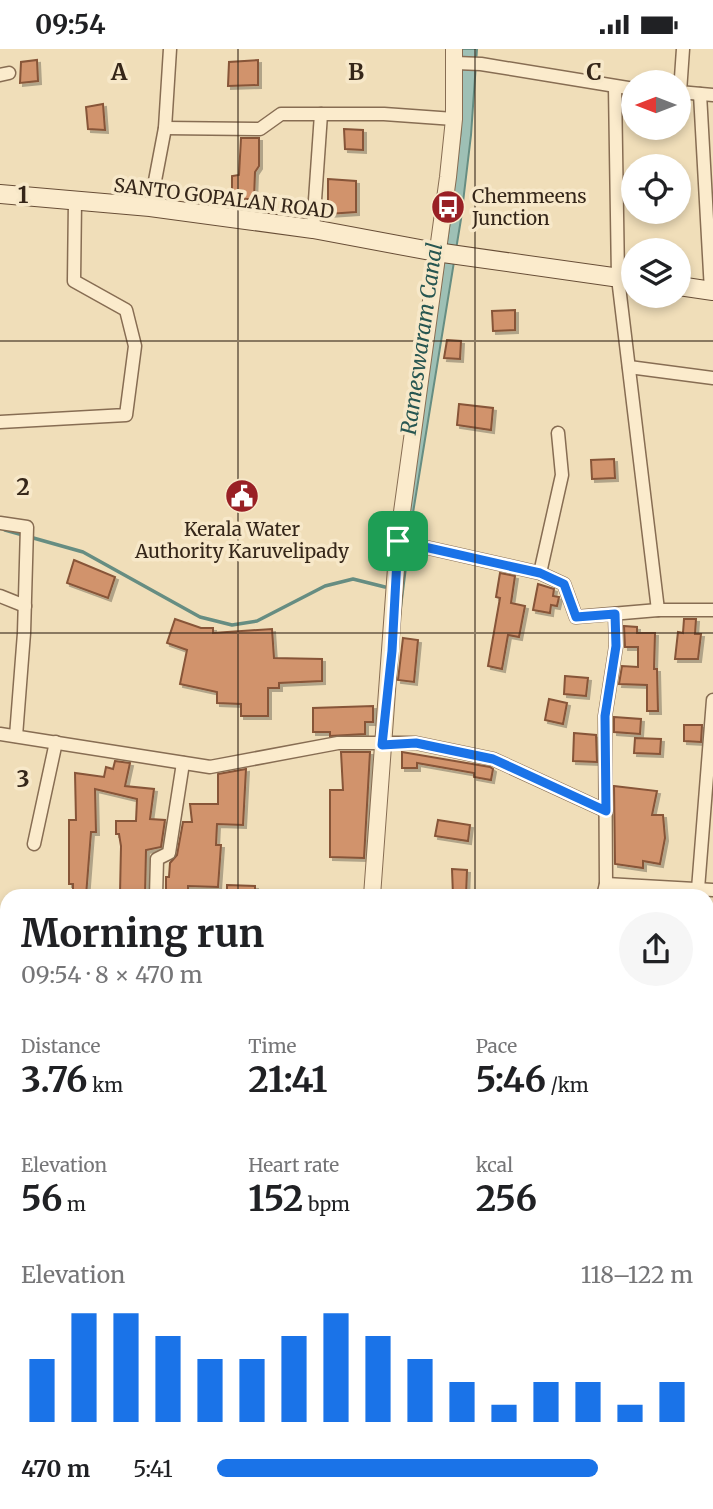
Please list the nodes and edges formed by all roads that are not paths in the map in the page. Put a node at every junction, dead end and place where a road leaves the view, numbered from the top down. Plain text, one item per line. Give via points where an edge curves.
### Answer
1 (170, 49) edge
2 (682, 49) edge
3 (455, 56) edge
4 (681, 70) edge
5 (615, 87) junction
6 (621, 88) edge
7 (706, 94) edge
8 (321, 114) junction
9 (454, 119) junction
10 (165, 128) junction
11 (0, 194) edge
12 (75, 201) junction
13 (150, 207) junction
14 (313, 229) junction
15 (624, 238) edge
16 (446, 253) junction
17 (621, 278) edge
18 (691, 288) edge
19 (712, 291) edge
20 (627, 308) edge
21 (629, 367) junction
22 (713, 378) edge
23 (0, 422) edge
24 (558, 433) dead end
25 (0, 523) edge
26 (403, 542) junction
27 (540, 573) junction
28 (0, 596) edge
29 (24, 606) junction
30 (658, 610) junction
31 (713, 610) edge
32 (615, 614) junction
33 (713, 700) edge
34 (0, 733) edge
35 (16, 736) junction
36 (56, 743) junction
37 (382, 745) junction
38 (183, 763) junction
39 (606, 811) junction
40 (34, 844) dead end
41 (156, 889) edge
42 (372, 889) edge
43 (605, 889) edge
44 (698, 889) edge

1 - 10 street
2 - 4 street
3 - 5 street
3 - 9 street
5 - 6 street
5 - 15 street
7 - 19 street
8 - 9 street
8 - 10 street via 281,114 260,129
8 - 14 street
9 - 16 street
10 - 13 street
11 - 12 main road, SANTO GOPALAN ROAD
12 - 13 main road, SANTO GOPALAN ROAD
12 - 23 street via 74,281 126,310 135,346 126,415
13 - 14 main road, SANTO GOPALAN ROAD
14 - 16 main road, SANTO GOPALAN ROAD
16 - 17 main road, SANTO GOPALAN ROAD
16 - 26 street
18 - 19 main road
20 - 21 street
21 - 22 street
21 - 30 street
24 - 27 street via 562,475
25 - 29 street via 27,534
26 - 27 street
26 - 37 street
27 - 32 street via 564,584 576,617
28 - 29 street
29 - 35 street
30 - 31 street
30 - 32 street
32 - 39 street via 616,646 605,716
33 - 44 street
34 - 35 street
35 - 36 street
36 - 38 street
36 - 40 street
37 - 38 street via 338,743 210,767
37 - 39 street via 416,743 493,759
37 - 42 street
38 - 41 street via 169,853 157,859
39 - 43 street

